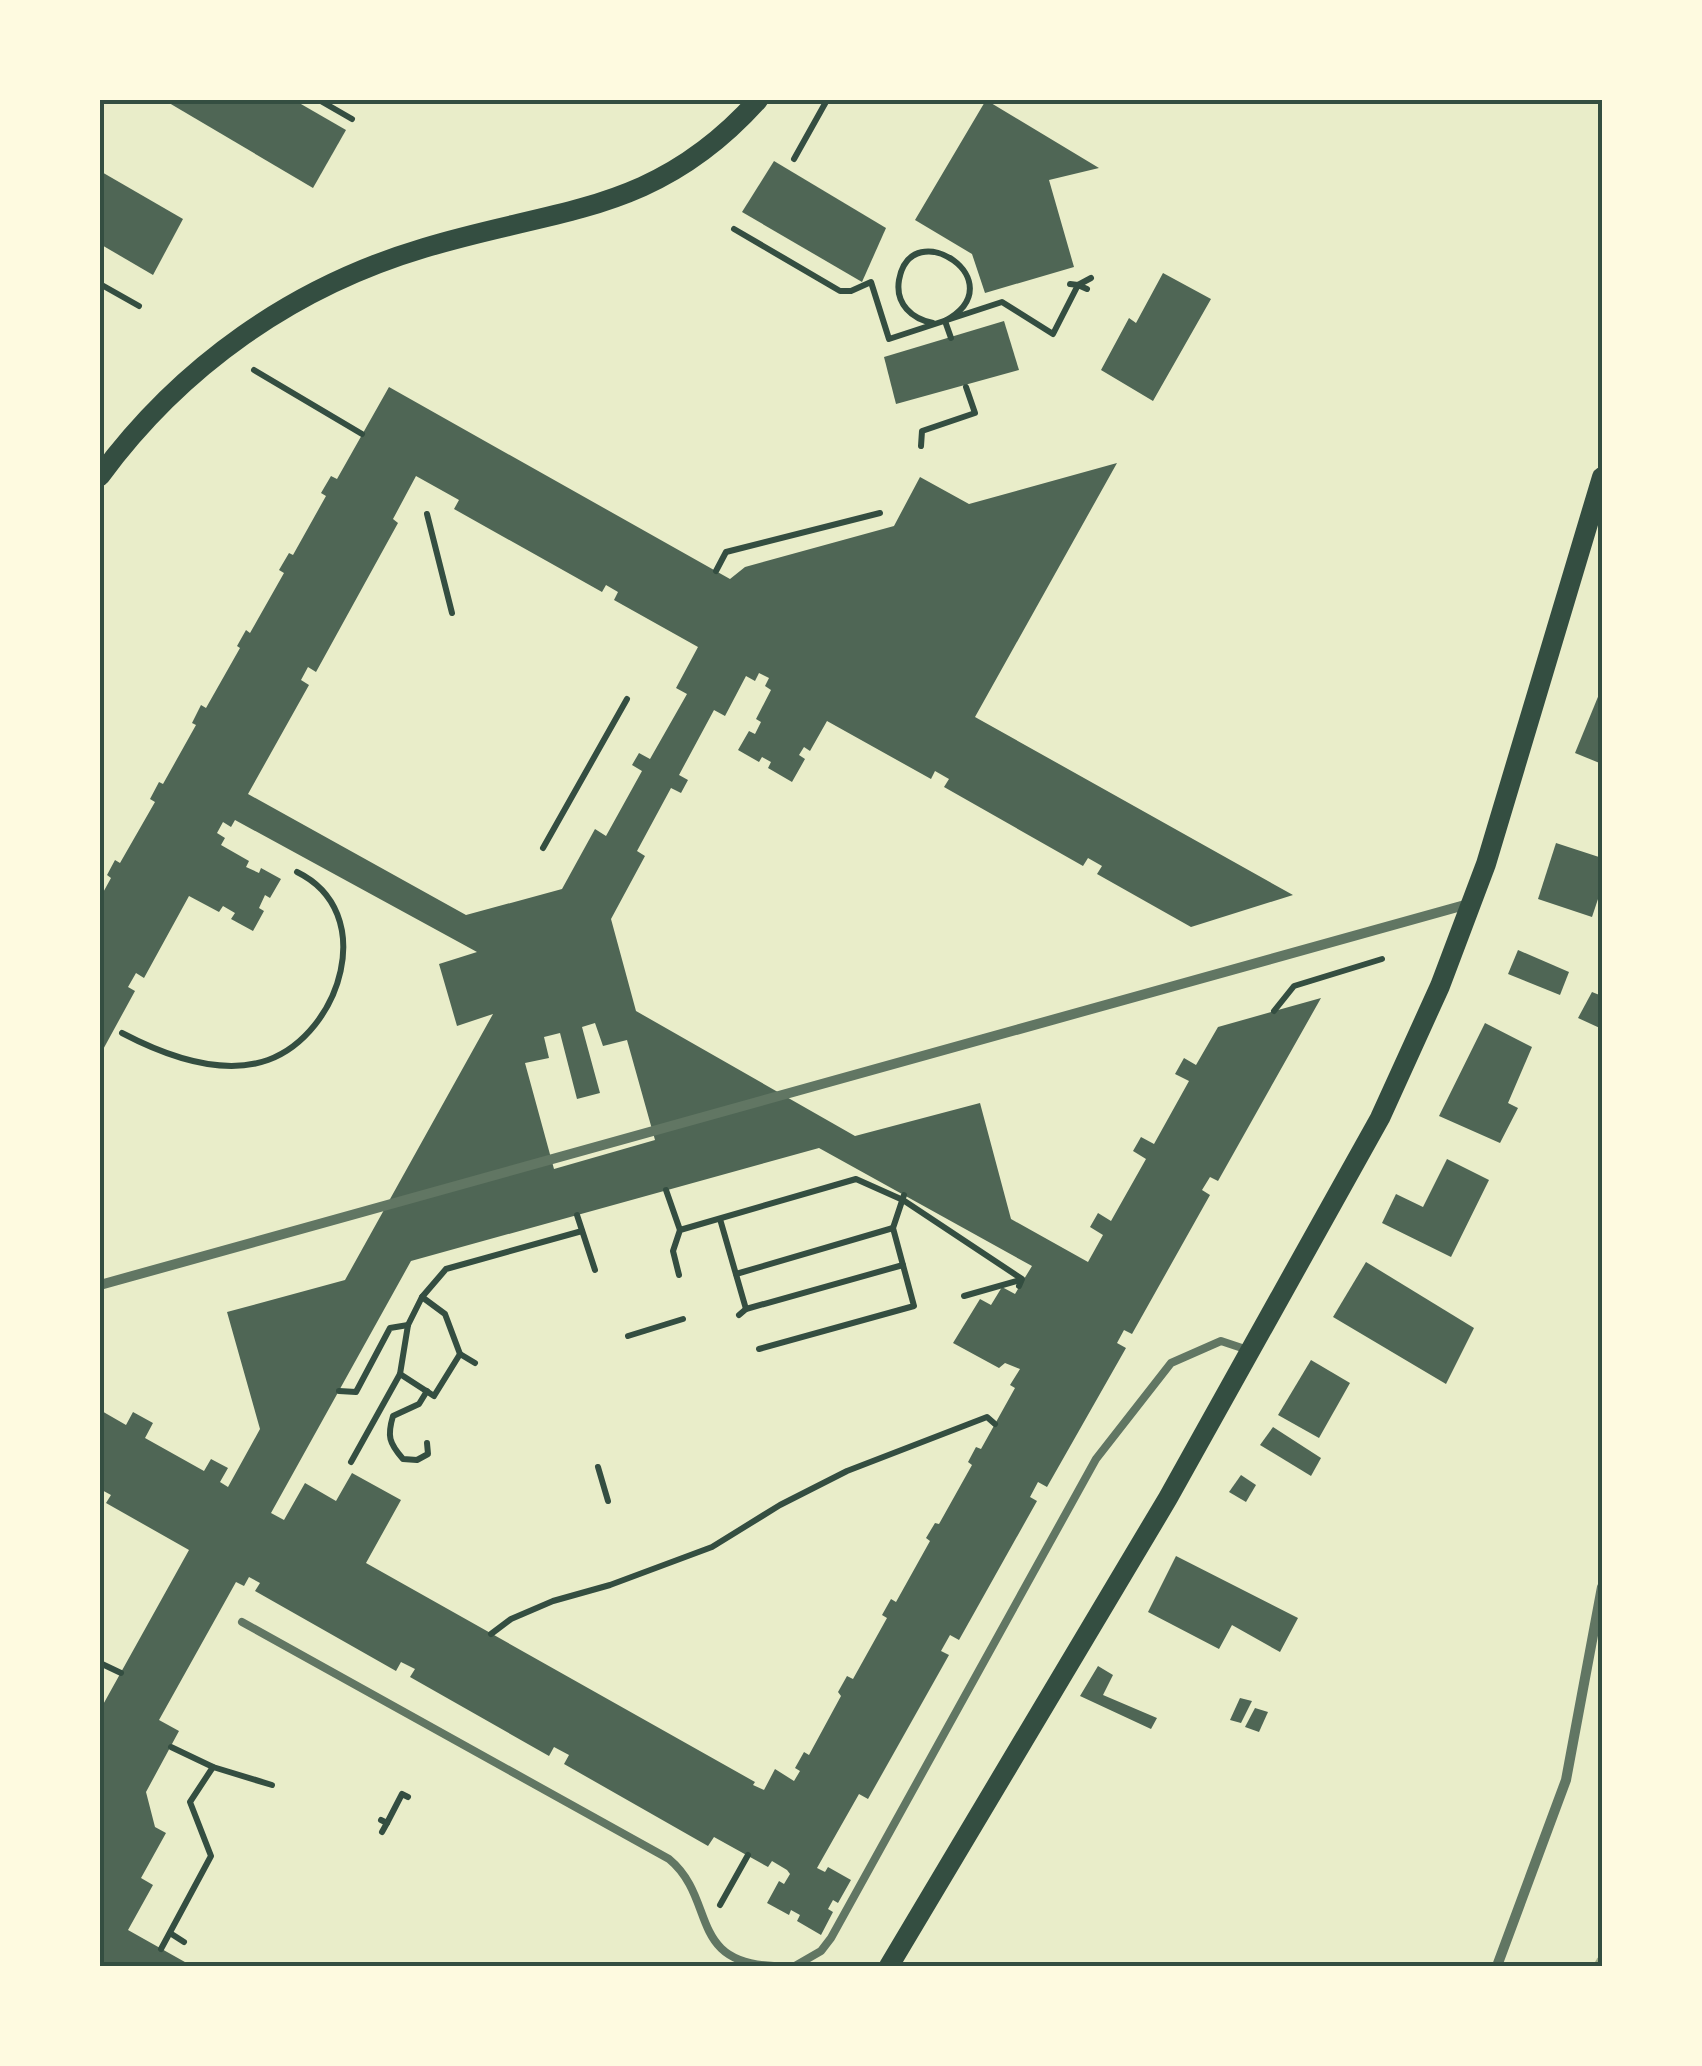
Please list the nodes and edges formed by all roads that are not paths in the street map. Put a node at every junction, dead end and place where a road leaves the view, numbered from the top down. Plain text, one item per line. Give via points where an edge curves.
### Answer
1 (758, 100) edge
2 (100, 476) edge
3 (1602, 477) edge
4 (1472, 903) junction
5 (100, 1285) edge
6 (1252, 1352) junction
7 (1602, 1587) edge
8 (242, 1622) dead end
9 (774, 1966) edge
10 (794, 1966) edge
11 (889, 1966) edge
12 (1496, 1966) edge

1 - 2 main road via 697,155 630,194 396,257 270,316 155,408
3 - 4 main road
4 - 5 street
4 - 6 main road via 1380,1118
6 - 10 lane via 1222,1341 1171,1363 1096,1459 831,1938
6 - 11 main road
7 - 12 street via 1566,1780
8 - 9 lane via 668,1859 690,1884 707,1931 724,1952

